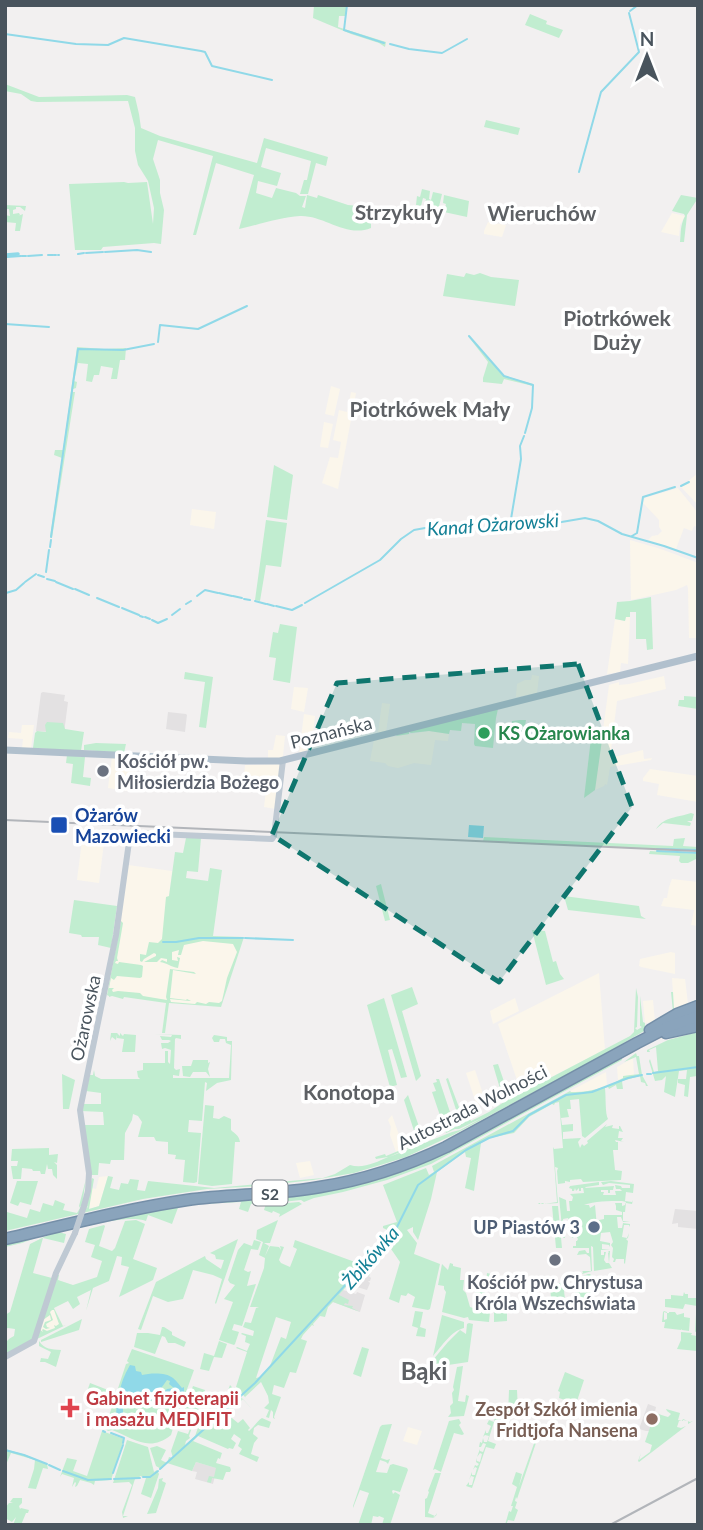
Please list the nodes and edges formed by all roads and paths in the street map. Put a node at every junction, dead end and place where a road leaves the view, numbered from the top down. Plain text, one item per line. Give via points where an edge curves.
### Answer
1 (698, 658) edge
2 (5, 750) edge
3 (283, 760) junction
4 (698, 1011) edge
5 (698, 1026) edge
6 (617, 1052) junction
7 (5, 1234) edge
8 (5, 1239) edge
9 (5, 1357) edge

1 - 3 main road, Poznańska
2 - 3 main road, Poznańska
3 - 9 main road, Ożarowska, bridge via 274,837 130,835 114,943 80,1110 88,1191 34,1341
4 - 6 highway, S2
5 - 6 highway
6 - 7 highway, Autostrada Wolności via 457,1137 371,1171 308,1184 152,1201
6 - 8 highway, S2 via 446,1147 377,1174 318,1188 194,1199

